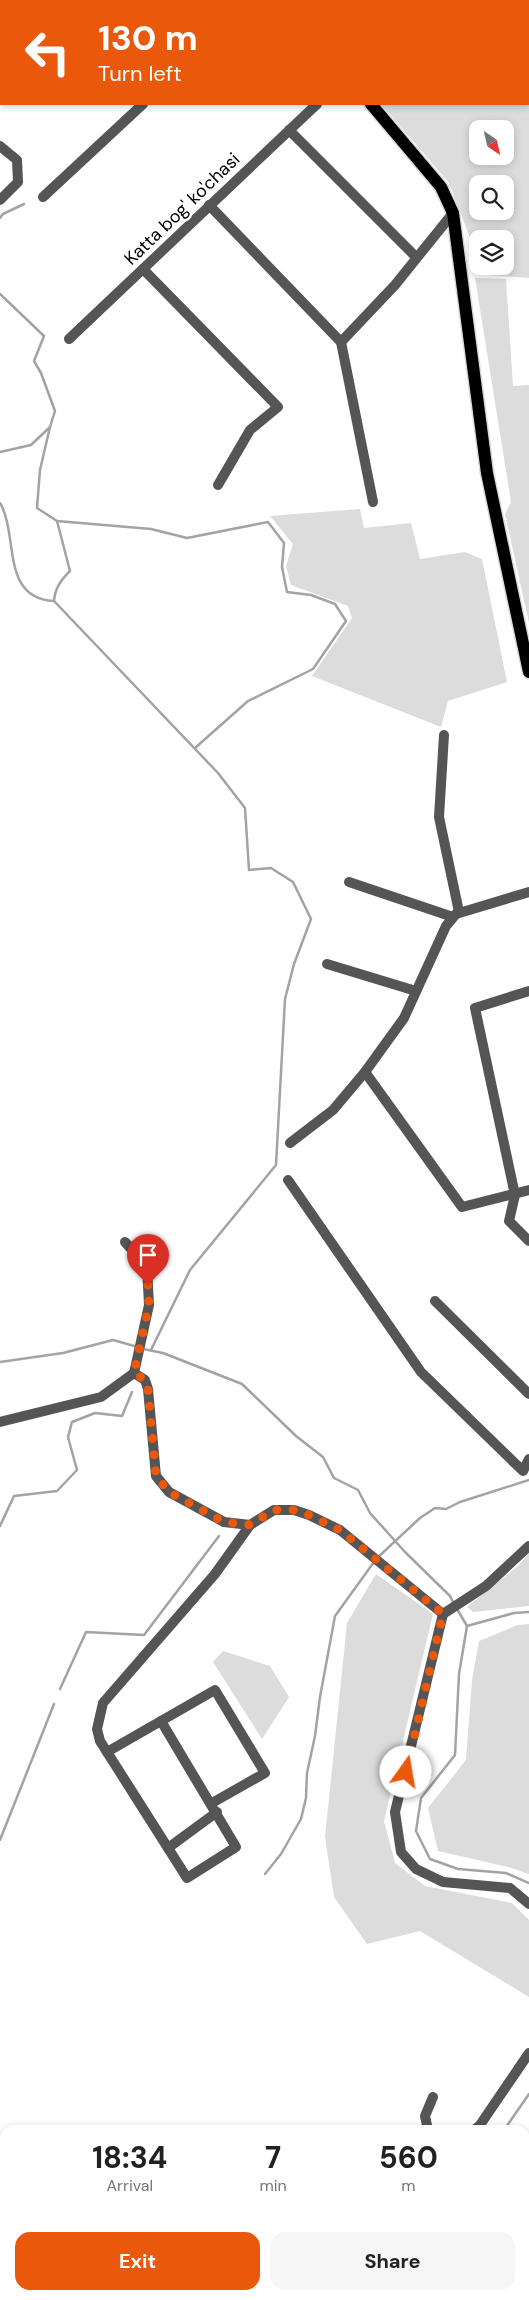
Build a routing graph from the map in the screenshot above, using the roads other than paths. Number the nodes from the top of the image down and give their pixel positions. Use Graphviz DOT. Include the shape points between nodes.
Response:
graph roads {
  1 [pos="142,105"];
  2 [pos="316,105"];
  3 [pos="372,105"];
  4 [pos="288,130"];
  5 [pos="0,146"];
  6 [pos="43,197"];
  7 [pos="0,200"];
  8 [pos="209,206"];
  9 [pos="453,213"];
  10 [pos="416,257"];
  11 [pos="143,269"];
  12 [pos="69,339"];
  13 [pos="341,342"];
  14 [pos="218,485"];
  15 [pos="373,502"];
  16 [pos="524,632"];
  17 [pos="529,672"];
  18 [pos="444,735"];
  19 [pos="349,882"];
  20 [pos="529,892"];
  21 [pos="456,915"];
  22 [pos="327,964"];
  23 [pos="416,991"];
  24 [pos="529,991"];
  25 [pos="365,1072"];
  26 [pos="290,1144"];
  27 [pos="288,1180"];
  28 [pos="529,1190"];
  29 [pos="515,1195"];
  30 [pos="529,1241"];
  31 [pos="126,1242"];
  32 [pos="435,1301"];
  33 [pos="134,1373"];
  34 [pos="529,1394"];
  35 [pos="0,1422"];
  36 [pos="529,1459"];
  37 [pos="250,1525"];
  38 [pos="529,1546"];
  39 [pos="443,1614"];
  40 [pos="161,1721"];
  41 [pos="107,1752"];
  42 [pos="214,1808"];
  43 [pos="168,1848"];
  44 [pos="529,1904"];
  45 [pos="529,2052"];
  46 [pos="433,2097"];
  47 [pos="427,2125"];
  48 [pos="480,2125"];
  1 -- 6 [label="street"];
  2 -- 4 [label="street, Katta bog' ko'chasi"];
  3 -- 9 [label="main road" via="441,187"];
  4 -- 8 [label="street, Katta bog' ko'chasi"];
  4 -- 10 [label="street"];
  5 -- 7 [label="street" via="17,160 18,182"];
  8 -- 11 [label="street, Katta bog' ko'chasi"];
  8 -- 13 [label="street"];
  9 -- 10 [label="street"];
  9 -- 16 [label="main road" via="487,473"];
  10 -- 13 [label="street" via="395,285"];
  11 -- 12 [label="street, Katta bog' ko'chasi"];
  11 -- 14 [label="street" via="278,408 250,430"];
  13 -- 15 [label="street"];
  16 -- 17 [label="main road"];
  18 -- 21 [label="street" via="439,816"];
  19 -- 21 [label="street"];
  20 -- 21 [label="street"];
  21 -- 23 [label="street" via="446,926"];
  22 -- 23 [label="street"];
  23 -- 25 [label="street" via="404,1018"];
  24 -- 29 [label="street" via="475,1008"];
  25 -- 26 [label="street" via="333,1110"];
  25 -- 29 [label="street" via="462,1207"];
  27 -- 36 [label="street" via="422,1372 523,1471"];
  28 -- 29 [label="street"];
  29 -- 30 [label="street" via="509,1221"];
  31 -- 33 [label="street" via="147,1266 149,1305"];
  32 -- 34 [label="street"];
  33 -- 35 [label="street" via="101,1397"];
  33 -- 37 [label="street" via="145,1380 148,1389 156,1476 169,1492 224,1522"];
  37 -- 39 [label="street" via="274,1510 294,1510 309,1515 340,1530"];
  37 -- 41 [label="street" via="215,1574 103,1704 97,1729"];
  38 -- 39 [label="street" via="486,1586"];
  39 -- 44 [label="street" via="395,1812 401,1852 416,1869 443,1882 510,1888"];
  40 -- 41 [label="street"];
  40 -- 42 [label="street"];
  40 -- 42 [label="street" via="215,1690 266,1772"];
  41 -- 43 [label="street"];
  42 -- 43 [label="street"];
  42 -- 43 [label="street" via="236,1847 187,1878"];
  45 -- 48 [label="street"];
  46 -- 47 [label="street" via="425,2116"];
}
